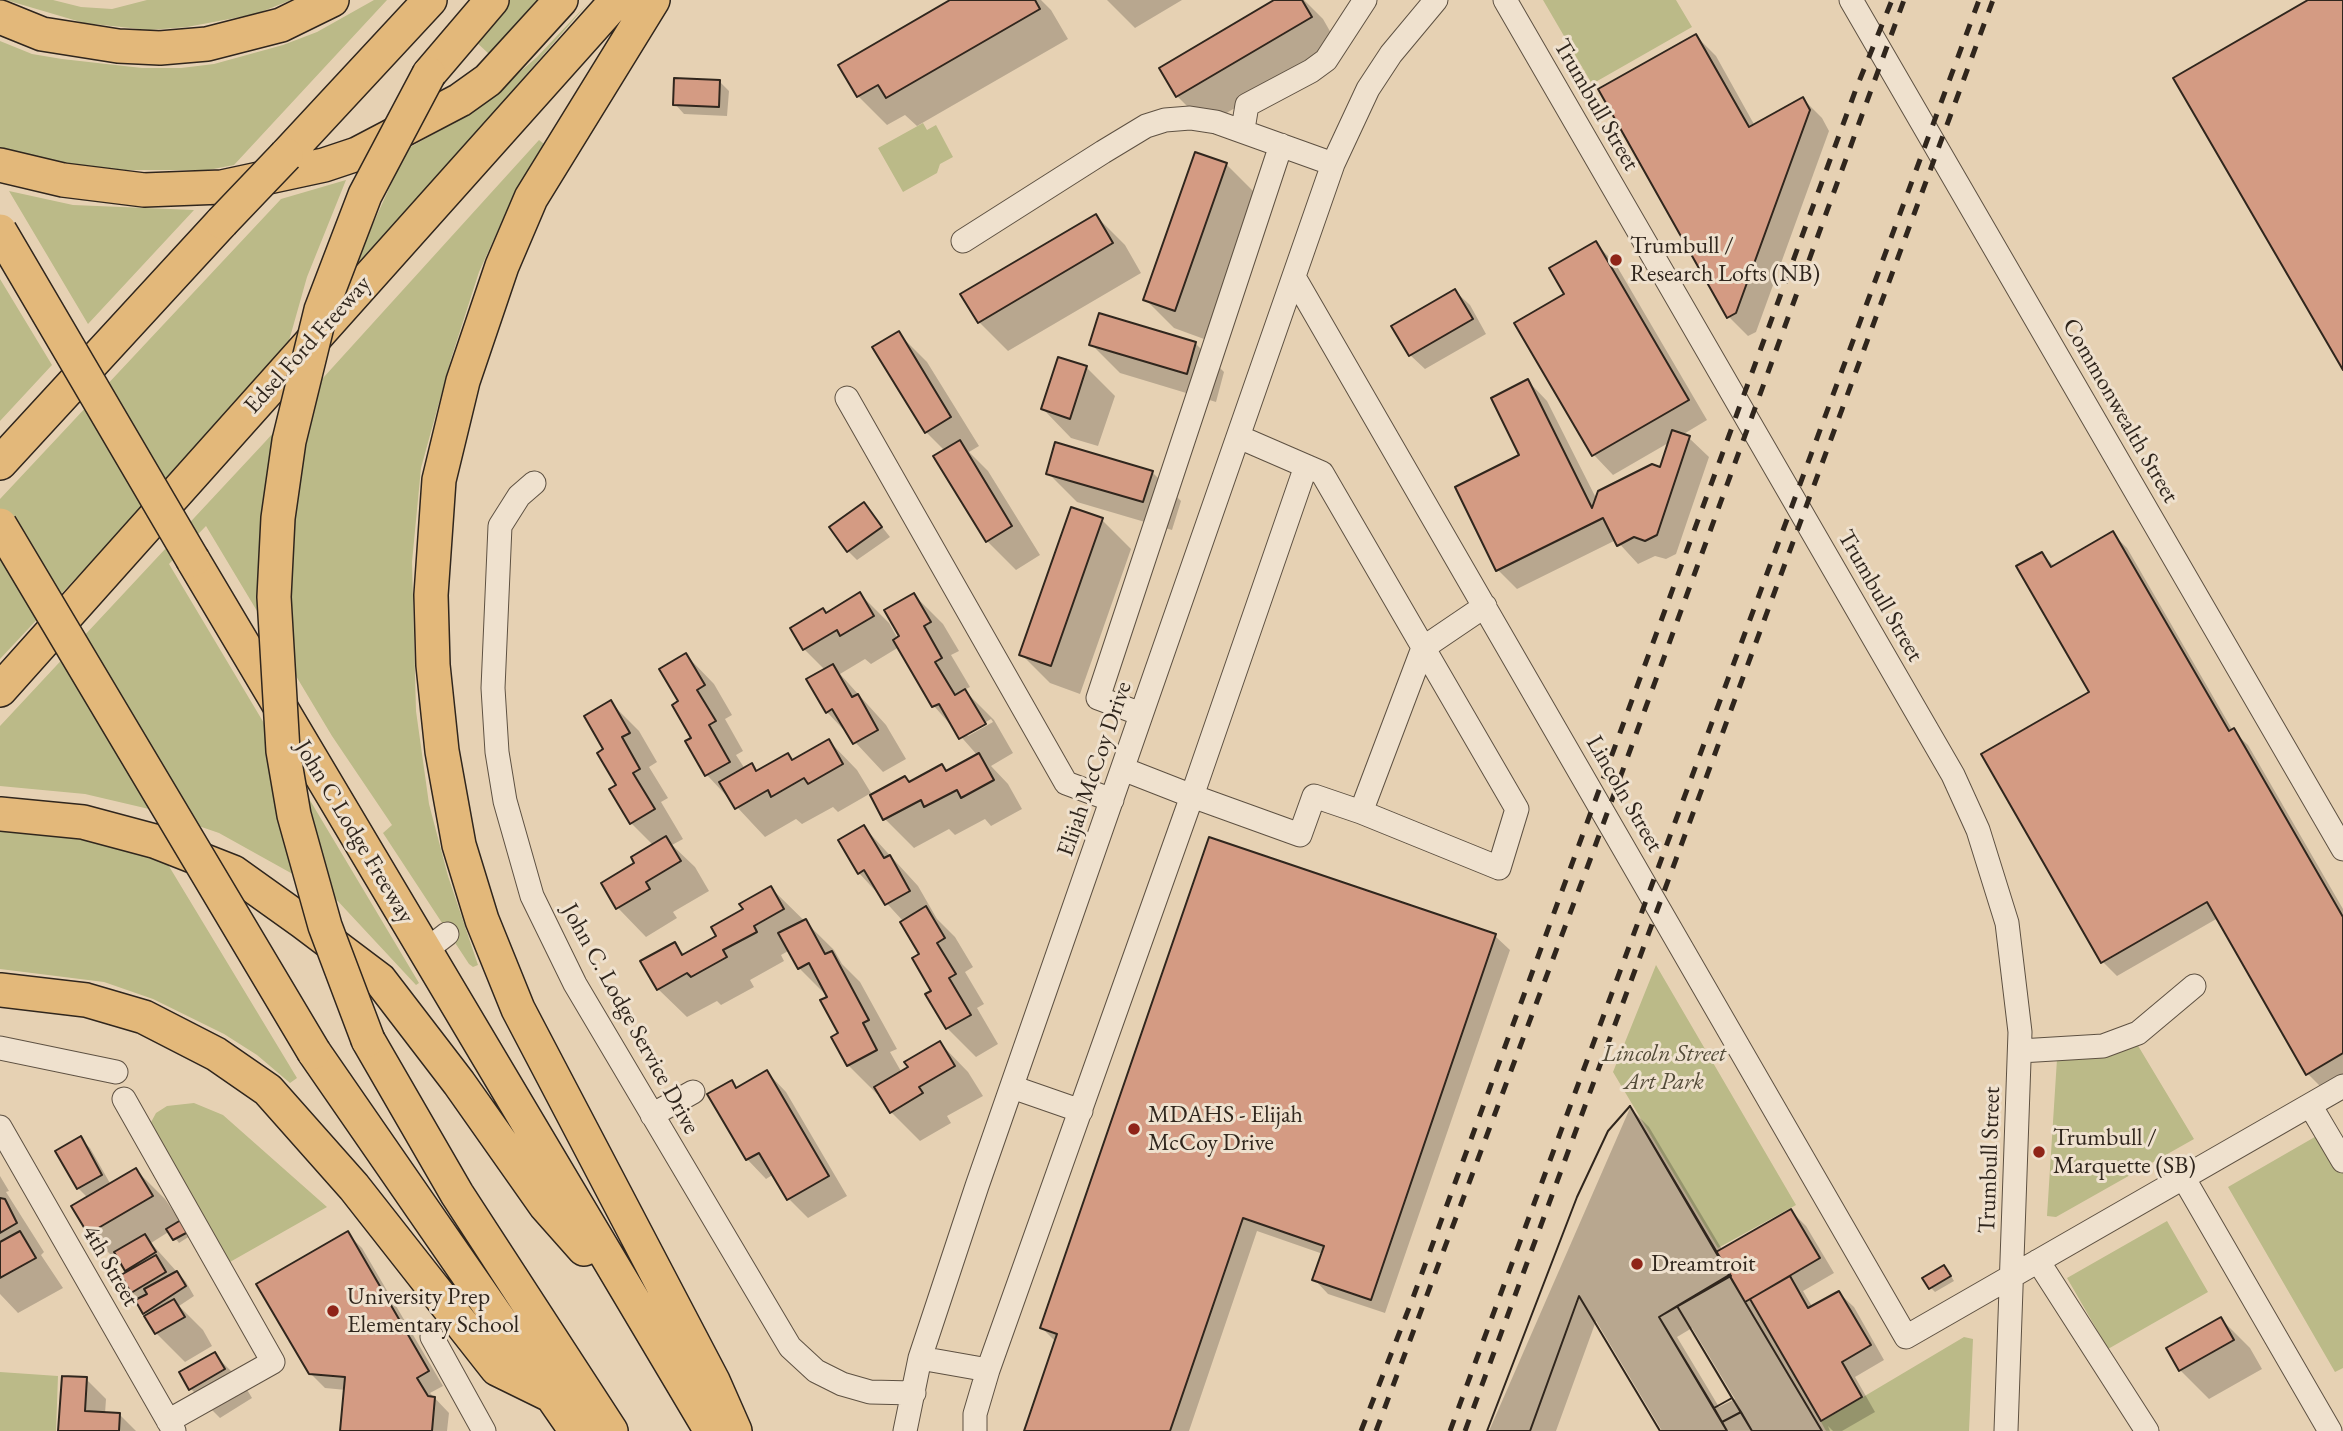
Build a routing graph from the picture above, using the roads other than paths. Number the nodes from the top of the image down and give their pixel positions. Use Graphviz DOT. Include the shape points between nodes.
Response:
graph roads {
  1 [pos="332,0"];
  2 [pos="430,0"];
  3 [pos="492,0"];
  4 [pos="561,0"];
  5 [pos="617,0"];
  6 [pos="653,0"];
  7 [pos="1365,0"];
  8 [pos="1436,0"];
  9 [pos="1505,0"];
  10 [pos="1852,0"];
  11 [pos="0,18"];
  12 [pos="1243,129"];
  13 [pos="1281,145"];
  14 [pos="1333,164"];
  15 [pos="0,165"];
  16 [pos="0,231"];
  17 [pos="963,241"];
  18 [pos="1294,277"];
  19 [pos="846,398"];
  20 [pos="1239,437"];
  21 [pos="0,463"];
  22 [pos="1306,466"];
  23 [pos="534,483"];
  24 [pos="0,526"];
  25 [pos="1485,606"];
  26 [pos="1423,648"];
  27 [pos="0,690"];
  28 [pos="1141,713"];
  29 [pos="1123,769"];
  30 [pos="1192,796"];
  31 [pos="1112,800"];
  32 [pos="1361,812"];
  33 [pos="0,814"];
  34 [pos="2343,849"];
  35 [pos="2194,986"];
  36 [pos="0,990"];
  37 [pos="0,1048"];
  38 [pos="2020,1051"];
  39 [pos="116,1072"];
  40 [pos="2343,1086"];
  41 [pos="1012,1087"];
  42 [pos="693,1093"];
  43 [pos="124,1099"];
  44 [pos="2310,1105"];
  45 [pos="1081,1111"];
  46 [pos="652,1115"];
  47 [pos="0,1127"];
  48 [pos="2343,1161"];
  49 [pos="2183,1177"];
  50 [pos="2038,1261"];
  51 [pos="2012,1276"];
  52 [pos="634,1306"];
  53 [pos="432,1337"];
  54 [pos="920,1358"];
  55 [pos="988,1370"];
  56 [pos="914,1393"];
  57 [pos="548,1394"];
  58 [pos="171,1426"];
  59 [pos="2328,1430"];
  60 [pos="484,1431"];
  61 [pos="576,1431"];
  62 [pos="611,1431"];
  63 [pos="711,1431"];
  64 [pos="735,1431"];
  65 [pos="905,1431"];
  66 [pos="975,1431"];
  67 [pos="2006,1431"];
  68 [pos="2147,1431"];
  1 -- 11 [label="highway" via="281,25 207,44 160,48 42,34"];
  2 -- 21 [label="highway, bridge"];
  3 -- 62 [label="highway, bridge" via="429,74 365,195 321,310 289,441 278,519 274,597 283,751 291,802 325,926 368,1040 457,1194"];
  4 -- 15 [label="highway" via="488,80 460,100 357,154 324,165 222,187 145,190 62,180"];
  5 -- 27 [label="highway, Edsel Ford Freeway"];
  6 -- 64 [label="highway" via="531,198 463,381 439,480 431,594 433,665 459,845 481,938"];
  7 -- 12 [label="street" via="1326,60 1247,105"];
  8 -- 14 [label="street, Elijah McCoy Drive" via="1376,77"];
  9 -- 38 [label="street, Trumbull Street" via="1953,775 1978,830 2007,923 2018,996"];
  10 -- 34 [label="street, Commonwealth Street"];
  12 -- 13 [label="street"];
  12 -- 17 [label="street" via="1190,118 1146,126"];
  13 -- 14 [label="street"];
  13 -- 28 [label="street" via="1098,698"];
  14 -- 18 [label="street, Elijah McCoy Drive"];
  16 -- 52 [label="highway, John C Lodge Freeway, bridge" via="194,559 436,943"];
  18 -- 20 [label="street, Elijah McCoy Drive"];
  18 -- 25 [label="street, Lincoln Street"];
  19 -- 31 [label="street" via="1066,783"];
  20 -- 22 [label="street"];
  20 -- 28 [label="street, Elijah McCoy Drive"];
  22 -- 26 [label="street" via="1322,473"];
  22 -- 30 [label="street"];
  23 -- 46 [label="street, John C. Lodge Service Drive" via="519,496 500,526 497,542 493,688 505,801 529,886 552,941"];
  24 -- 57 [label="highway, bridge" via="314,1052"];
  25 -- 26 [label="street"];
  25 -- 51 [label="street, Lincoln Street" via="1906,1337"];
  26 -- 32 [label="street"];
  26 -- 32 [label="street" via="1517,809 1499,867"];
  28 -- 29 [label="street, Elijah McCoy Drive"];
  29 -- 30 [label="street"];
  29 -- 31 [label="street, Elijah McCoy Drive"];
  30 -- 32 [label="street" via="1300,835 1314,796"];
  30 -- 45 [label="street"];
  31 -- 41 [label="street, Elijah McCoy Drive"];
  33 -- 52 [label="highway" via="112,828 233,872 380,981 545,1205"];
  35 -- 38 [label="street" via="2138,1033 2103,1046"];
  36 -- 57 [label="highway" via="86,1000 144,1017 216,1054 268,1090 354,1187 497,1369"];
  37 -- 39 [label="street"];
  38 -- 51 [label="street, Trumbull Street"];
  40 -- 44 [label="street"];
  41 -- 45 [label="street"];
  41 -- 54 [label="street, Elijah McCoy Drive"];
  42 -- 46 [label="street"];
  43 -- 58 [label="street" via="273,1362"];
  44 -- 48 [label="street"];
  44 -- 49 [label="street"];
  45 -- 55 [label="street"];
  46 -- 56 [label="street, John C. Lodge Service Drive" via="790,1347 816,1371 842,1384 870,1392"];
  47 -- 58 [label="street, 4th Street"];
  49 -- 50 [label="street"];
  49 -- 59 [label="street"];
  50 -- 51 [label="street"];
  50 -- 68 [label="street"];
  51 -- 67 [label="street"];
  52 -- 63 [label="highway, John C Lodge Freeway"];
  53 -- 60 [label="street"];
  54 -- 55 [label="street"];
  54 -- 56 [label="street, Elijah McCoy Drive"];
  55 -- 66 [label="street" via="975,1414"];
  56 -- 65 [label="street"];
  57 -- 61 [label="highway"];
}
